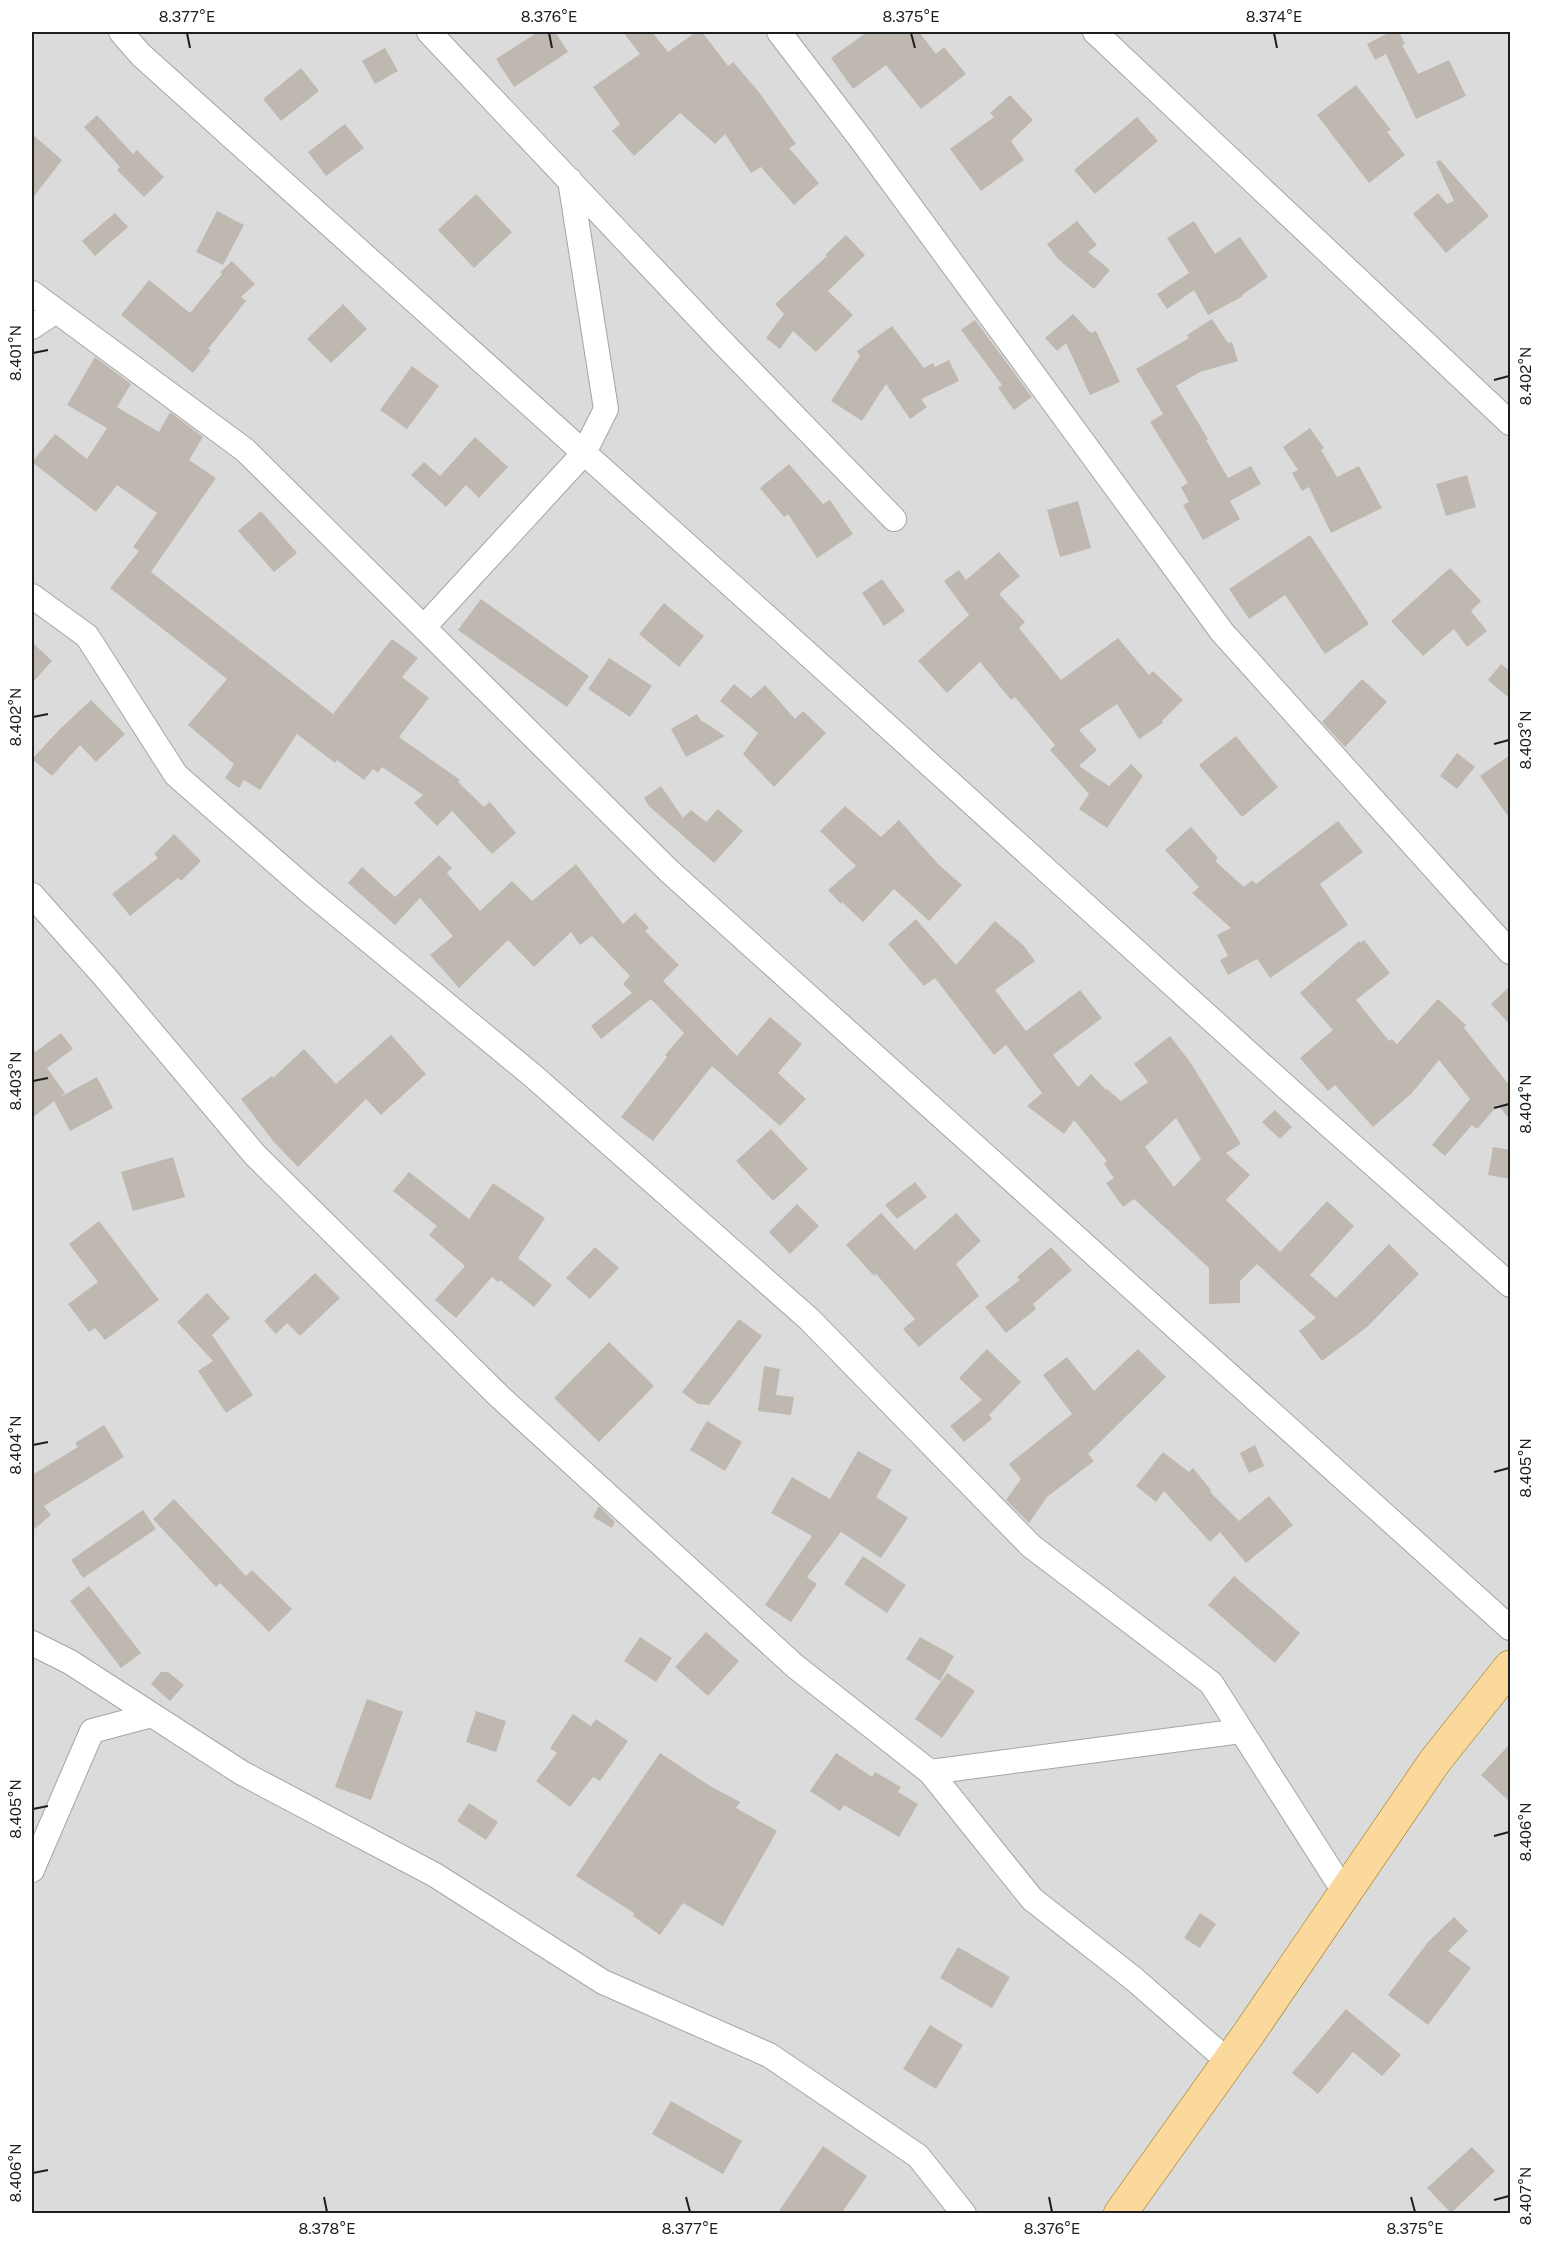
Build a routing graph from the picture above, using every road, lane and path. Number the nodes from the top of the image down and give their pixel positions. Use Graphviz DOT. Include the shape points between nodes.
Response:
graph roads {
  1 [pos="121,32"];
  2 [pos="429,32"];
  3 [pos="779,32"];
  4 [pos="1095,32"];
  5 [pos="570,180"];
  6 [pos="32,293"];
  7 [pos="56,311"];
  8 [pos="32,327"];
  9 [pos="1510,423"];
  10 [pos="584,453"];
  11 [pos="894,519"];
  12 [pos="32,596"];
  13 [pos="424,627"];
  14 [pos="32,895"];
  15 [pos="1510,952"];
  16 [pos="1510,1285"];
  17 [pos="1510,1628"];
  18 [pos="32,1643"];
  19 [pos="1510,1667"];
  20 [pos="152,1714"];
  21 [pos="1241,1731"];
  22 [pos="930,1772"];
  23 [pos="32,1870"];
  24 [pos="1345,1893"];
  25 [pos="1229,2062"];
  26 [pos="964,2214"];
  27 [pos="1120,2214"];
  1 -- 10 [label="street" via="141,55"];
  2 -- 5 [label="street"];
  3 -- 15 [label="street" via="1222,632"];
  4 -- 9 [label="street"];
  5 -- 10 [label="street" via="606,409"];
  5 -- 11 [label="street"];
  6 -- 7 [label="street"];
  7 -- 8 [label="street"];
  7 -- 13 [label="street" via="245,450"];
  10 -- 13 [label="street"];
  10 -- 16 [label="street"];
  12 -- 21 [label="street" via="87,636 176,775 310,892 532,1075 809,1319 1030,1546 1211,1683"];
  13 -- 17 [label="street" via="669,871"];
  14 -- 22 [label="street" via="255,1155 500,1397 796,1667"];
  18 -- 20 [label="street"];
  19 -- 24 [label="main road" via="1435,1761"];
  20 -- 23 [label="street" via="92,1731"];
  20 -- 26 [label="street" via="242,1773 435,1875 603,1982 769,2055 918,2156"];
  21 -- 22 [label="street"];
  21 -- 24 [label="street"];
  22 -- 25 [label="street" via="1032,1899 1134,1979"];
  24 -- 25 [label="main road"];
  25 -- 27 [label="main road"];
}
